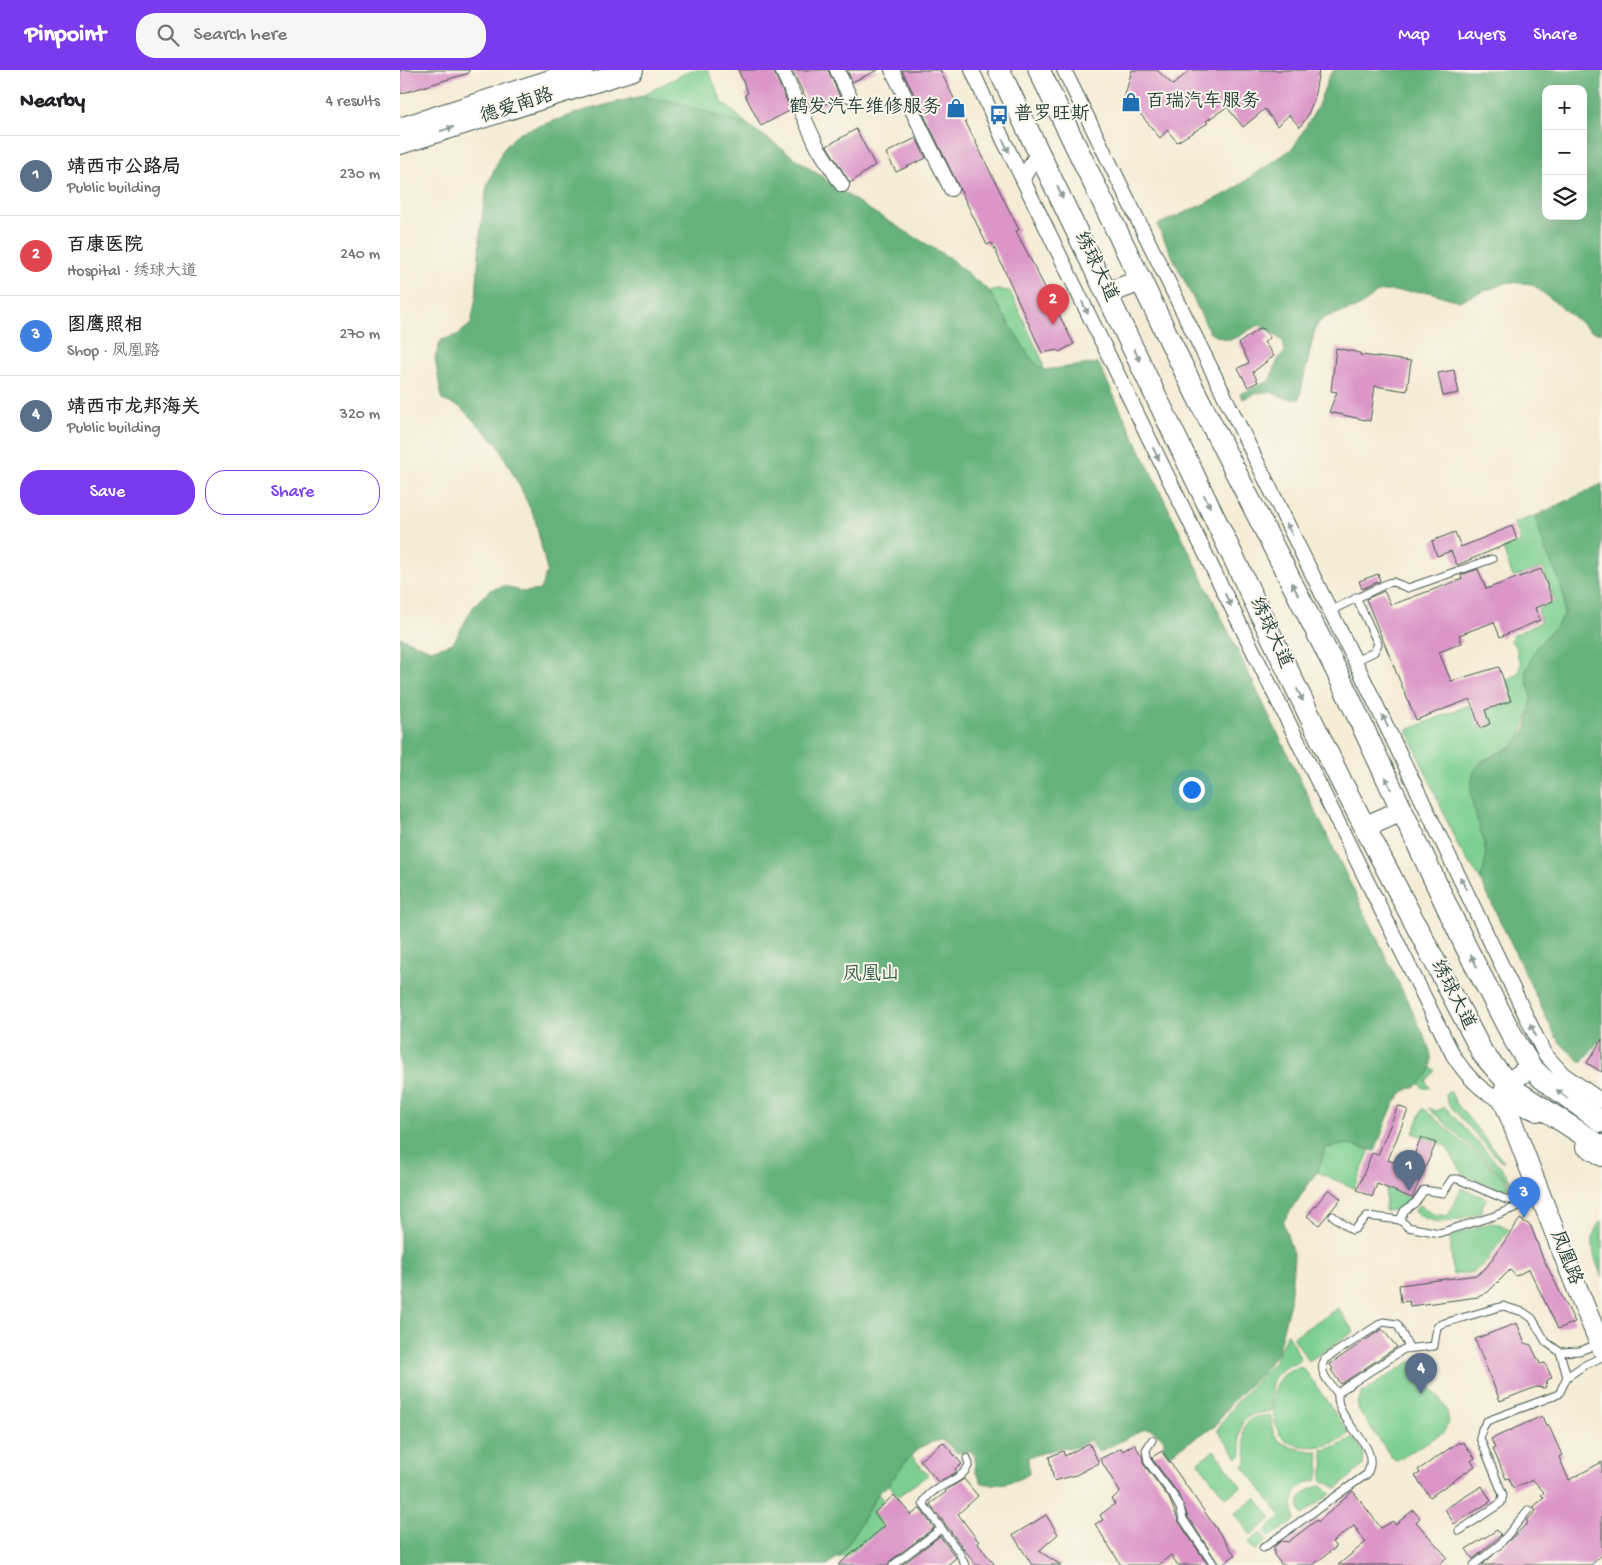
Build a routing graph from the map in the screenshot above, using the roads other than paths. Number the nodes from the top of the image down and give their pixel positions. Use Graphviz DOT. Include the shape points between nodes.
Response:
graph roads {
  1 [pos="582,70"];
  2 [pos="633,70"];
  3 [pos="782,70"];
  4 [pos="837,70"];
  5 [pos="892,70"];
  6 [pos="972,70"];
  7 [pos="999,70"];
  8 [pos="1039,70"];
  9 [pos="1064,70"];
  10 [pos="849,95"];
  11 [pos="1092,127"];
  12 [pos="400,128"];
  13 [pos="1076,143"];
  14 [pos="400,144"];
  15 [pos="1039,149"];
  16 [pos="1022,179"];
  17 [pos="842,185"];
  18 [pos="951,189"];
  19 [pos="1142,280"];
  20 [pos="1108,293"];
  21 [pos="1280,511"];
  22 [pos="1263,525"];
  23 [pos="1492,559"];
  24 [pos="1323,596"];
  25 [pos="1356,597"];
  26 [pos="1330,611"];
  27 [pos="1310,617"];
  28 [pos="1354,658"];
  29 [pos="1337,672"];
  30 [pos="1376,703"];
  31 [pos="1359,719"];
  32 [pos="1341,781"];
  33 [pos="1401,811"];
  34 [pos="1341,828"];
  35 [pos="1365,828"];
  36 [pos="1537,1073"];
  37 [pos="1512,1096"];
  38 [pos="1602,1100"];
  39 [pos="1602,1122"];
  40 [pos="1602,1147"];
  41 [pos="1602,1159"];
  42 [pos="1540,1193"];
  43 [pos="1334,1216"];
  44 [pos="1400,1220"];
  45 [pos="1602,1319"];
  46 [pos="1409,1347"];
  47 [pos="1601,1349"];
  48 [pos="1560,1352"];
  49 [pos="1567,1378"];
  50 [pos="1338,1394"];
  51 [pos="1152,1440"];
  52 [pos="968,1458"];
  53 [pos="1528,1510"];
  54 [pos="942,1529"];
  55 [pos="1459,1531"];
  56 [pos="1263,1548"];
  57 [pos="964,1563"];
  58 [pos="893,1565"];
  59 [pos="955,1565"];
  60 [pos="1214,1565"];
  61 [pos="1474,1565"];
  1 -- 12 [label="main road, 德爱南路"];
  14 -- 2 [label="main road, 德爱南路, one-way"];
  3 -- 17 [label="street" via="817,146"];
  4 -- 10 [label="street"];
  5 -- 18 [label="street"];
  6 -- 16 [label="street, one-way"];
  7 -- 15 [label="main road, 绣球大道"];
  8 -- 13 [label="main road, 绣球大道"];
  9 -- 11 [label="street"];
  11 -- 13 [label="street"];
  11 -- 21 [label="street"];
  13 -- 19 [label="main road, 绣球大道"];
  15 -- 16 [label="street"];
  15 -- 20 [label="main road, 绣球大道, one-way"];
  16 -- 34 [label="street, one-way"];
  19 -- 20 [label="main road"];
  19 -- 22 [label="main road, 绣球大道"];
  20 -- 32 [label="main road, 绣球大道, one-way"];
  21 -- 22 [label="street"];
  24 -- 21 [label="street, one-way"];
  27 -- 22 [label="main road, 绣球大道, one-way"];
  23 -- 25 [label="lane" via="1408,588 1393,582"];
  24 -- 26 [label="street"];
  24 -- 27 [label="street"];
  25 -- 26 [label="lane"];
  25 -- 28 [label="lane" via="1378,644 1374,652"];
  26 -- 28 [label="street"];
  27 -- 29 [label="main road, 绣球大道"];
  28 -- 29 [label="street"];
  28 -- 30 [label="street"];
  29 -- 31 [label="main road, 绣球大道"];
  30 -- 31 [label="street"];
  38 -- 30 [label="street, one-way" via="1568,1078 1550,1063 1544,1053"];
  33 -- 31 [label="main road, 绣球大道, one-way"];
  32 -- 34 [label="street"];
  32 -- 35 [label="main road, 绣球大道"];
  33 -- 35 [label="main road"];
  36 -- 33 [label="main road, 绣球大道, one-way" via="1466,947"];
  34 -- 37 [label="street" via="1453,1054 1474,1082 1494,1097"];
  35 -- 37 [label="main road, 绣球大道" via="1483,1054"];
  36 -- 37 [label="main road"];
  39 -- 36 [label="main road, 绣球大道, one-way"];
  37 -- 40 [label="main road, 绣球大道"];
  37 -- 41 [label="street"];
  37 -- 42 [label="main road, 凤凰路"];
  37 -- 45 [label="main road, 凤凰路" via="1571,1249"];
  42 -- 44 [label="lane" via="1494,1216 1439,1233 1408,1227"];
  42 -- 44 [label="lane" via="1507,1200 1452,1179 1443,1193 1424,1190"];
  42 -- 47 [label="main road, 凤凰路"];
  43 -- 44 [label="lane" via="1352,1230 1367,1216"];
  46 -- 48 [label="lane" via="1434,1346 1437,1327 1441,1324 1503,1306 1532,1318 1546,1342"];
  46 -- 50 [label="lane"];
  46 -- 50 [label="lane" via="1397,1324 1383,1322 1325,1359 1322,1372"];
  47 -- 48 [label="lane"];
  47 -- 49 [label="lane"];
  48 -- 49 [label="lane"];
  49 -- 55 [label="lane" via="1559,1394 1487,1421 1482,1428 1480,1438 1503,1496 1501,1503"];
  50 -- 56 [label="lane" via="1340,1410 1370,1453 1370,1468 1367,1474"];
  51 -- 60 [label="lane" via="1146,1450 1148,1462 1173,1496 1182,1519"];
  52 -- 54 [label="lane" via="969,1464 963,1473 928,1495 923,1504"];
  53 -- 61 [label="lane" via="1500,1544"];
  54 -- 57 [label="lane"];
  54 -- 58 [label="lane"];
  57 -- 59 [label="lane"];
}
